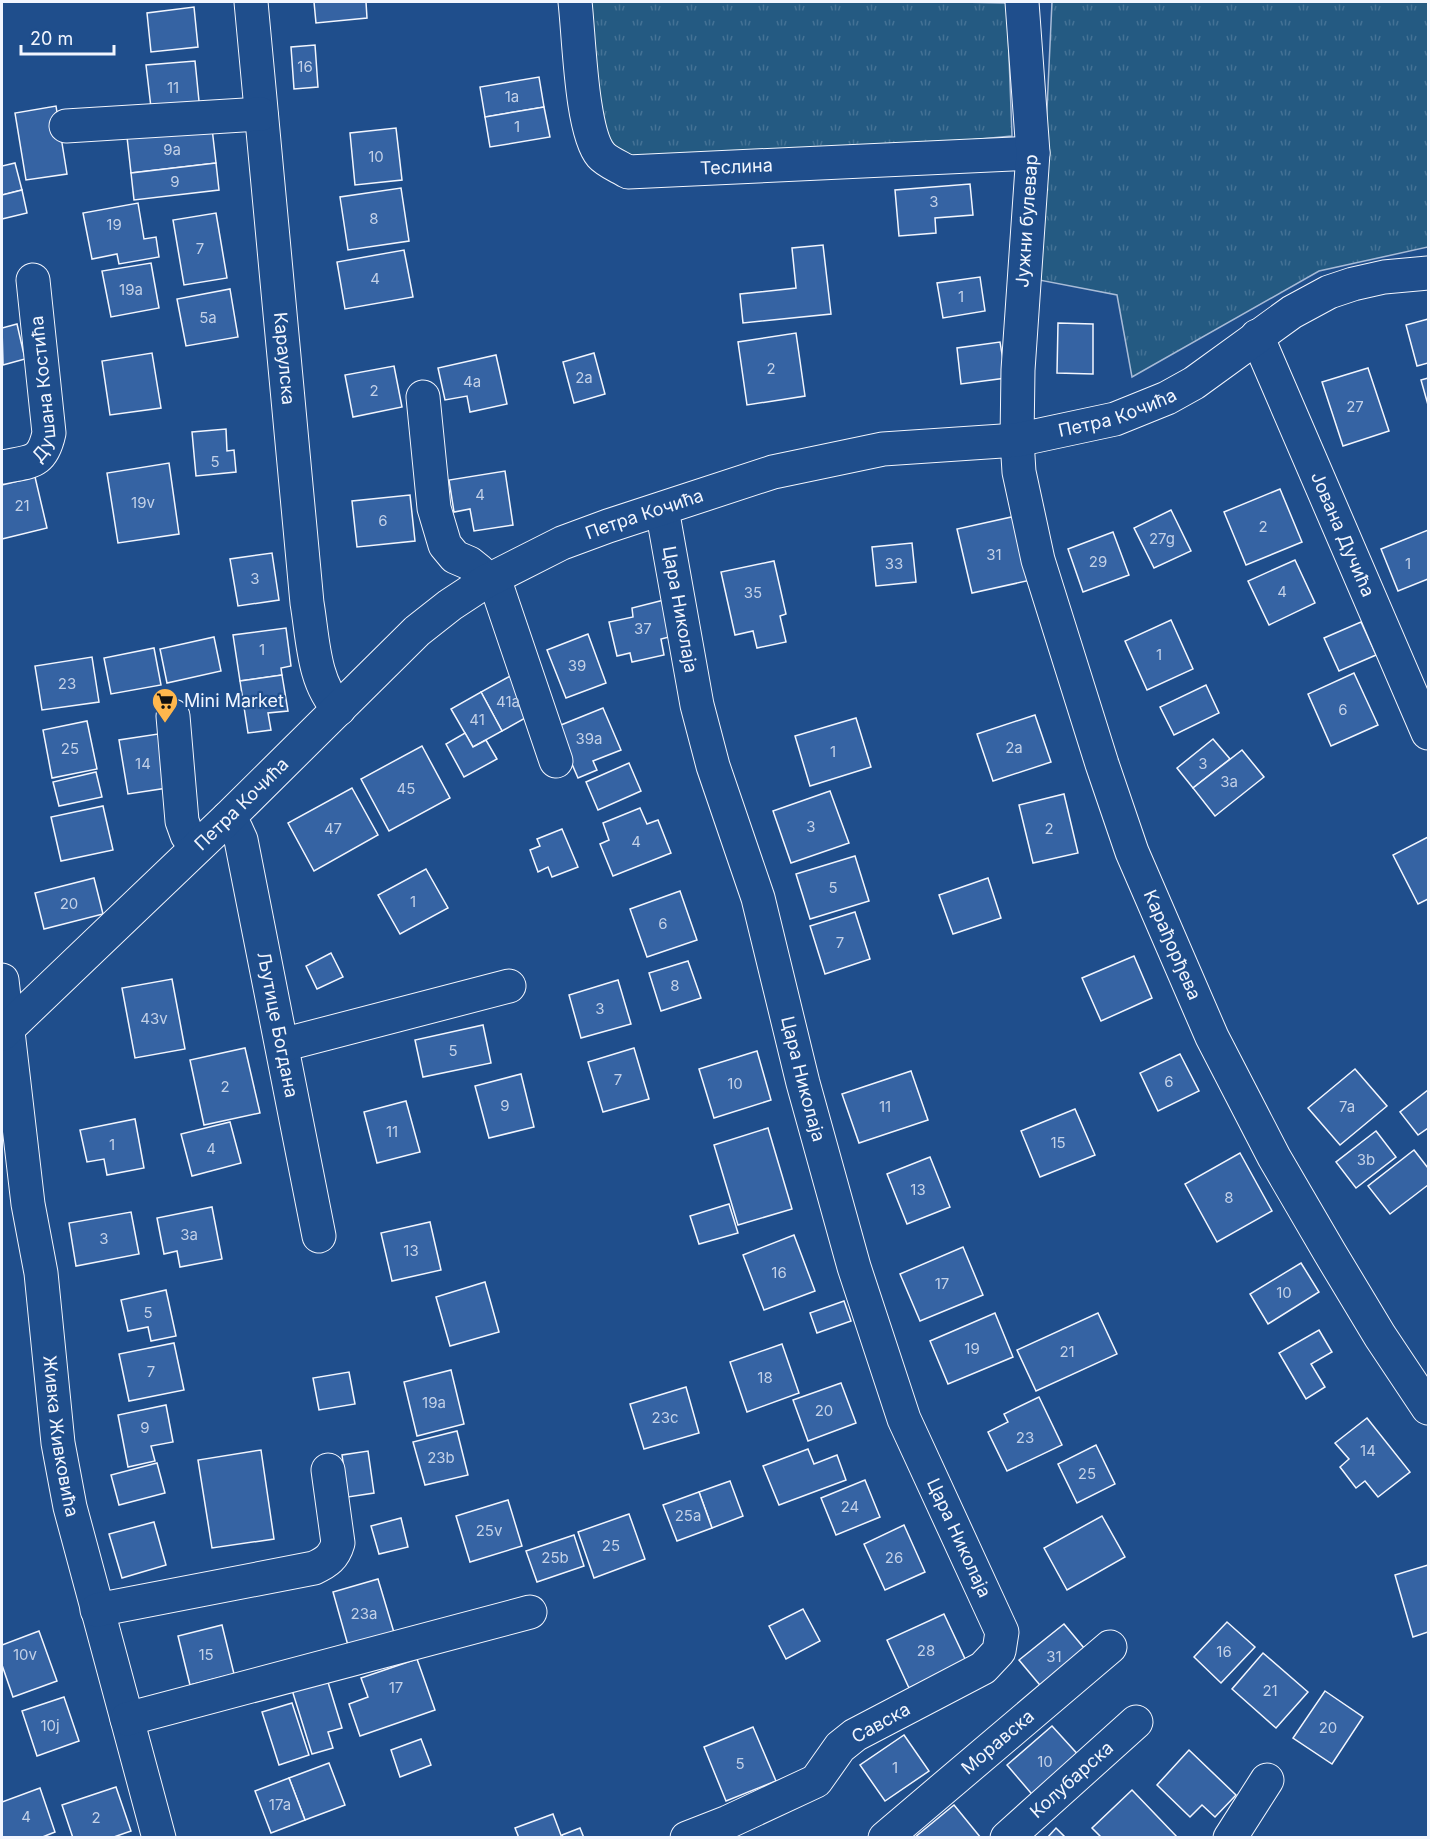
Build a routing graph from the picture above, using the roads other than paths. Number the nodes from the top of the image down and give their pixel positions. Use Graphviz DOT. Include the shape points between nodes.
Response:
graph roads {
  1 [pos="251,2"];
  2 [pos="575,2"];
  3 [pos="1022,2"];
  4 [pos="261,114"];
  5 [pos="66,126"];
  6 [pos="1033,153"];
  7 [pos="1428,273"];
  8 [pos="33,280"];
  9 [pos="1257,336"];
  10 [pos="423,398"];
  11 [pos="1017,440"];
  12 [pos="2,467"];
  13 [pos="662,509"];
  14 [pos="490,580"];
  15 [pos="339,709"];
  16 [pos="173,716"];
  17 [pos="1428,733"];
  18 [pos="556,761"];
  19 [pos="228,818"];
  20 [pos="197,847"];
  21 [pos="2,980"];
  22 [pos="509,986"];
  23 [pos="4,1031"];
  24 [pos="282,1046"];
  25 [pos="319,1236"];
  26 [pos="1428,1408"];
  27 [pos="328,1470"];
  28 [pos="97,1610"];
  29 [pos="530,1612"];
  30 [pos="1002,1632"];
  31 [pos="1110,1647"];
  32 [pos="127,1719"];
  33 [pos="1136,1722"];
  34 [pos="1267,1780"];
  35 [pos="159,1838"];
  36 [pos="687,1838"];
  37 [pos="885,1838"];
  38 [pos="1007,1838"];
  39 [pos="1230,1838"];
  1 -- 4 [label="street, Караулска"];
  2 -- 6 [label="street, Теслина" via="591,138 602,157 628,172"];
  3 -- 6 [label="street, Јужни булевар"];
  4 -- 5 [label="street"];
  4 -- 15 [label="street, Караулска" via="307,603 322,685"];
  6 -- 11 [label="street, Јужни булевар"];
  7 -- 9 [label="street, Петра Кочића" via="1384,278 1329,292"];
  8 -- 12 [label="street, Душана Костића" via="49,433 45,451 34,460"];
  9 -- 11 [label="street, Петра Кочића" via="1194,383 1146,407 1086,427"];
  9 -- 17 [label="street, Јована Дучића"];
  10 -- 14 [label="street" via="434,508 445,545 455,557"];
  11 -- 13 [label="street, Петра Кочића" via="883,449 773,472"];
  11 -- 26 [label="street, Карађорђева" via="1019,472 1042,571 1128,841 1174,952 1212,1037 1274,1157 1380,1336"];
  13 -- 14 [label="street, Петра Кочића" via="562,543"];
  13 -- 30 [label="street, Цара Николаја" via="697,705 713,766 758,898 802,1083 854,1267 904,1419"];
  14 -- 15 [label="street, Петра Кочића" via="417,631"];
  14 -- 18 [label="street"];
  15 -- 19 [label="street, Петра Кочића"];
  16 -- 20 [label="street" via="182,821"];
  19 -- 20 [label="street, Петра Кочића"];
  19 -- 24 [label="street, Љутице Богдана" via="241,840"];
  20 -- 23 [label="street, Петра Кочића"];
  21 -- 23 [label="street"];
  22 -- 24 [label="street"];
  23 -- 28 [label="street, Живка Живковића" via="41,1273 58,1443"];
  24 -- 25 [label="street, Љутице Богдана"];
  27 -- 28 [label="street" via="338,1543 335,1554 325,1563"];
  28 -- 32 [label="street, Живка Живковића"];
  29 -- 32 [label="street"];
  30 -- 36 [label="street, Савска" via="999,1651 982,1668 855,1735 840,1747 816,1781"];
  31 -- 37 [label="street, Моравска"];
  32 -- 35 [label="street, Живка Живковића"];
  33 -- 38 [label="street, Колубарска"];
  34 -- 39 [label="street"];
}
